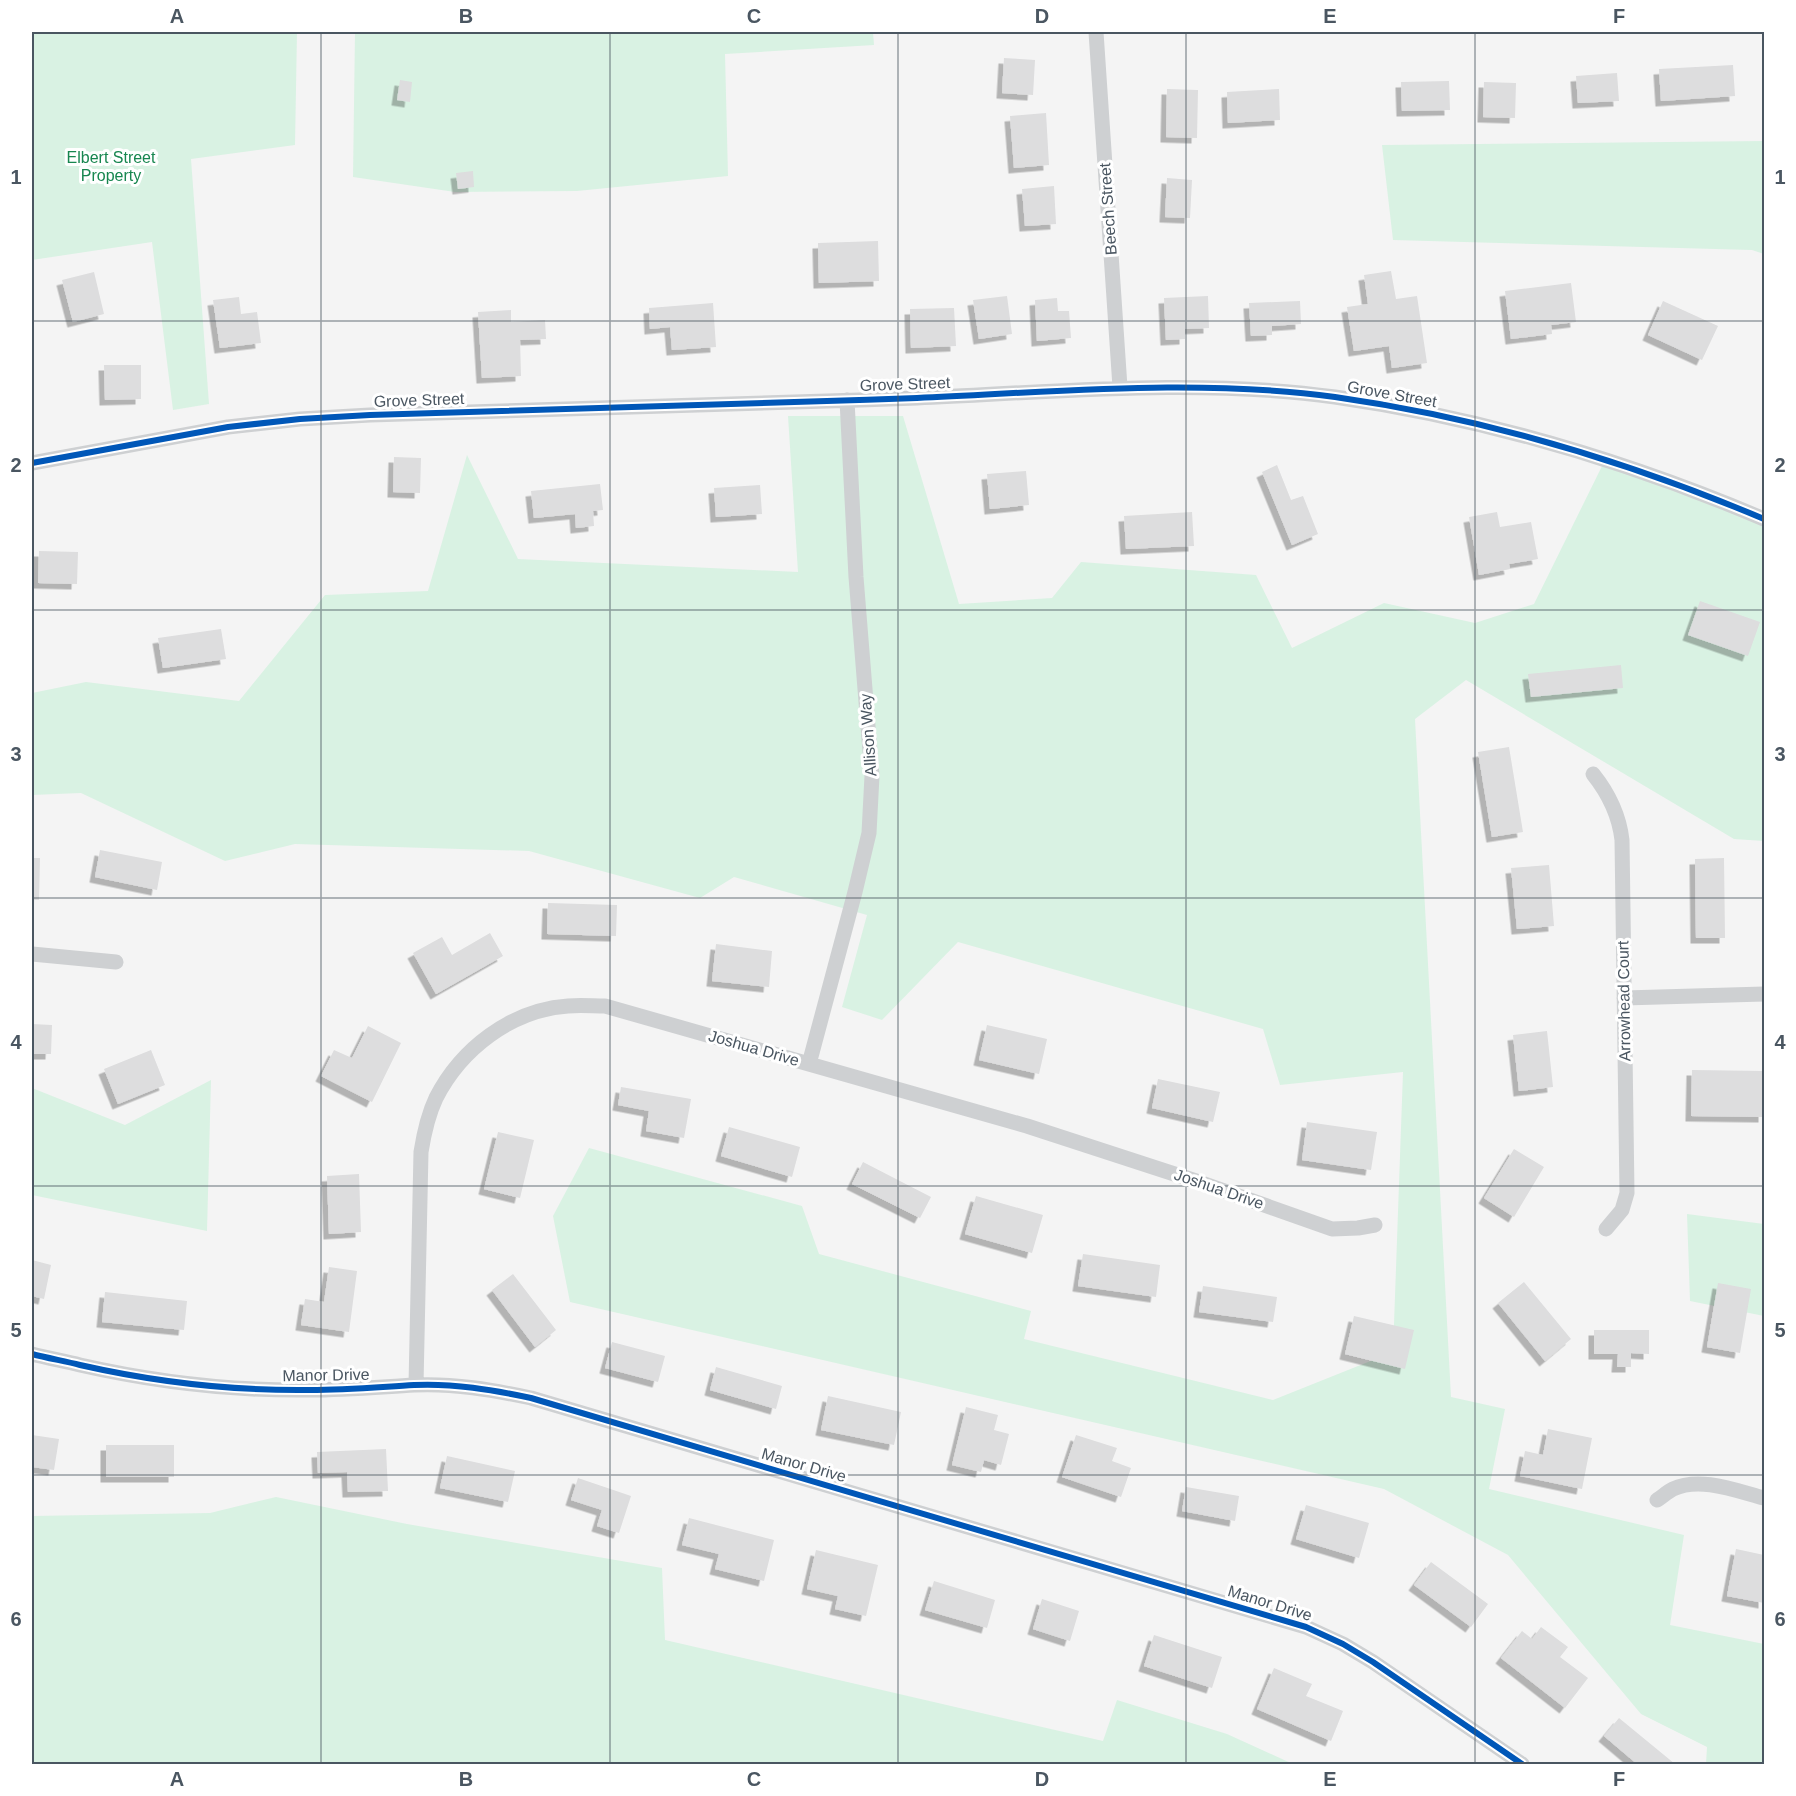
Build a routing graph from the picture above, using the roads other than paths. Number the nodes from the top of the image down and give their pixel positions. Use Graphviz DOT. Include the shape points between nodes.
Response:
graph roads {
  1 [pos="1096,32"];
  2 [pos="1120,387"];
  3 [pos="848,400"];
  4 [pos="32,464"];
  5 [pos="1764,519"];
  6 [pos="1593,774"];
  7 [pos="32,954"];
  8 [pos="116,962"];
  9 [pos="1764,994"];
  10 [pos="1624,998"];
  11 [pos="809,1064"];
  12 [pos="1374,1225"];
  13 [pos="1606,1229"];
  14 [pos="32,1354"];
  15 [pos="416,1385"];
  16 [pos="1764,1498"];
  17 [pos="1657,1500"];
  18 [pos="1522,1764"];
  1 -- 2 [label="street, Beech Street"];
  2 -- 3 [label="street, Grove Street"];
  2 -- 5 [label="street, Grove Street" via="1262,390 1413,410 1605,460"];
  3 -- 4 [label="street, Grove Street" via="300,419 228,428"];
  3 -- 11 [label="street, Allison Way" via="856,577 872,776 869,833"];
  6 -- 10 [label="street, Arrowhead Court" via="1616,810 1621,831"];
  7 -- 8 [label="street"];
  9 -- 10 [label="street"];
  10 -- 13 [label="street, Arrowhead Court" via="1627,1193 1622,1210"];
  11 -- 12 [label="street, Joshua Drive" via="1027,1126 1332,1229"];
  11 -- 15 [label="street, Joshua Drive" via="605,1006 539,1011 488,1036 450,1075 426,1126 421,1152"];
  14 -- 15 [label="street, Manor Drive" via="108,1371 236,1388 309,1390"];
  15 -- 18 [label="street, Manor Drive" via="461,1386 531,1398 1306,1627 1373,1662"];
  16 -- 17 [label="street" via="1691,1484 1673,1489"];
}
